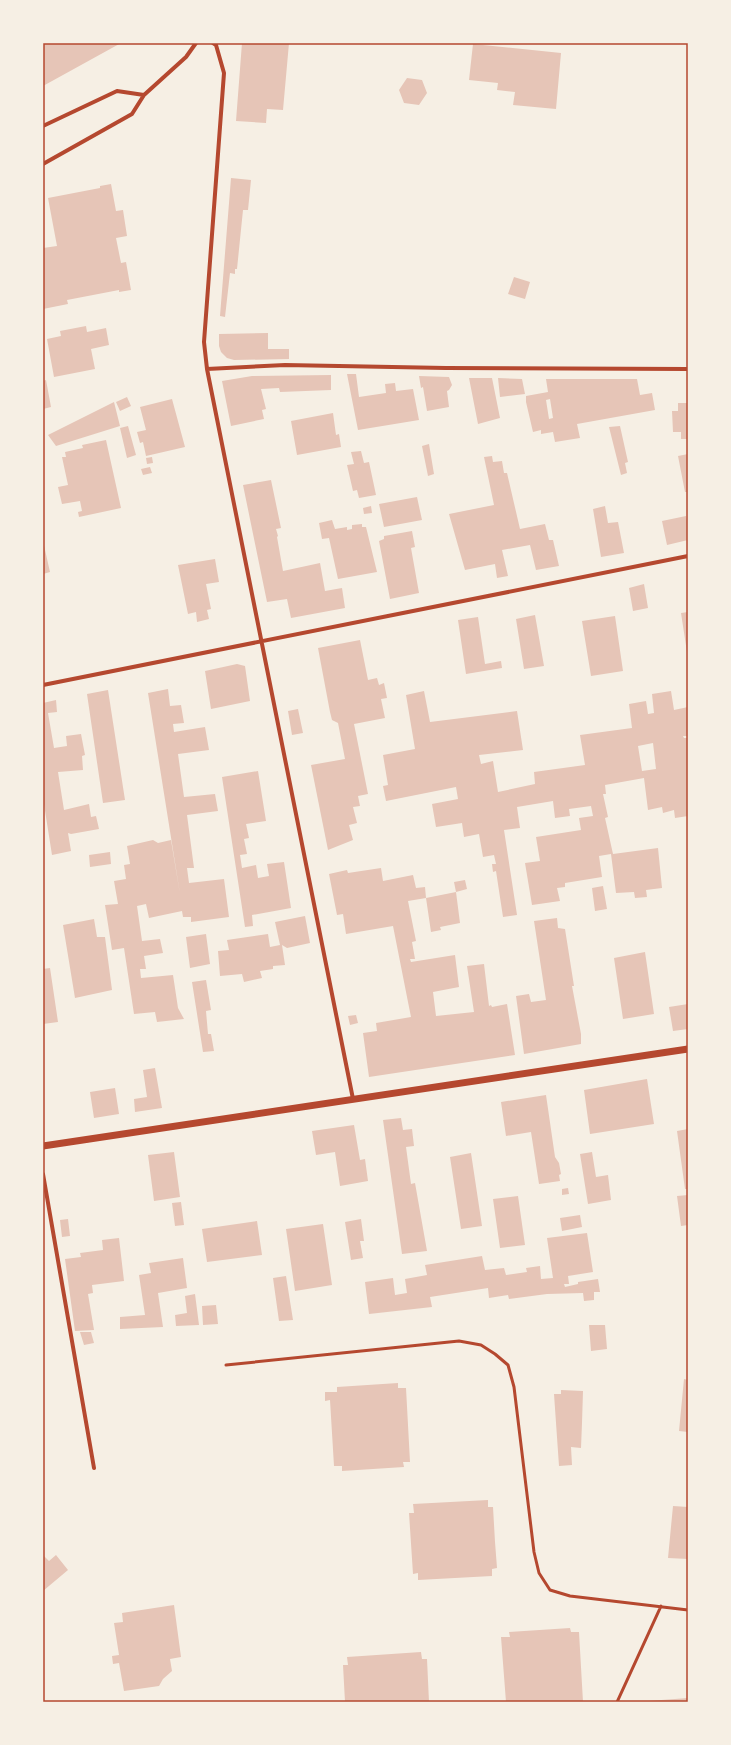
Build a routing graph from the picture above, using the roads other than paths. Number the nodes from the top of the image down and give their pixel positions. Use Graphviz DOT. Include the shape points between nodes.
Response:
graph roads {
  1 [pos="196,43"];
  2 [pos="213,43"];
  3 [pos="144,95"];
  4 [pos="43,126"];
  5 [pos="43,164"];
  6 [pos="207,369"];
  7 [pos="688,369"];
  8 [pos="688,556"];
  9 [pos="262,641"];
  10 [pos="43,685"];
  11 [pos="688,1049"];
  12 [pos="353,1099"];
  13 [pos="43,1146"];
  14 [pos="43,1174"];
  15 [pos="226,1365"];
  16 [pos="94,1468"];
  17 [pos="661,1606"];
  18 [pos="688,1610"];
  19 [pos="618,1702"];
  1 -- 3 [label="street" via="186,57"];
  2 -- 6 [label="street" via="216,45 224,72 204,342"];
  3 -- 4 [label="street" via="117,91"];
  3 -- 5 [label="street" via="132,114"];
  6 -- 7 [label="street" via="285,365"];
  6 -- 9 [label="street"];
  8 -- 9 [label="street"];
  9 -- 10 [label="street"];
  9 -- 12 [label="street"];
  11 -- 12 [label="street"];
  12 -- 13 [label="street"];
  14 -- 16 [label="street"];
  15 -- 17 [label="lane" via="459,1341 481,1345 508,1365 514,1386 534,1552 539,1573 550,1590 570,1596"];
  17 -- 18 [label="lane"];
  17 -- 19 [label="lane"];
}
